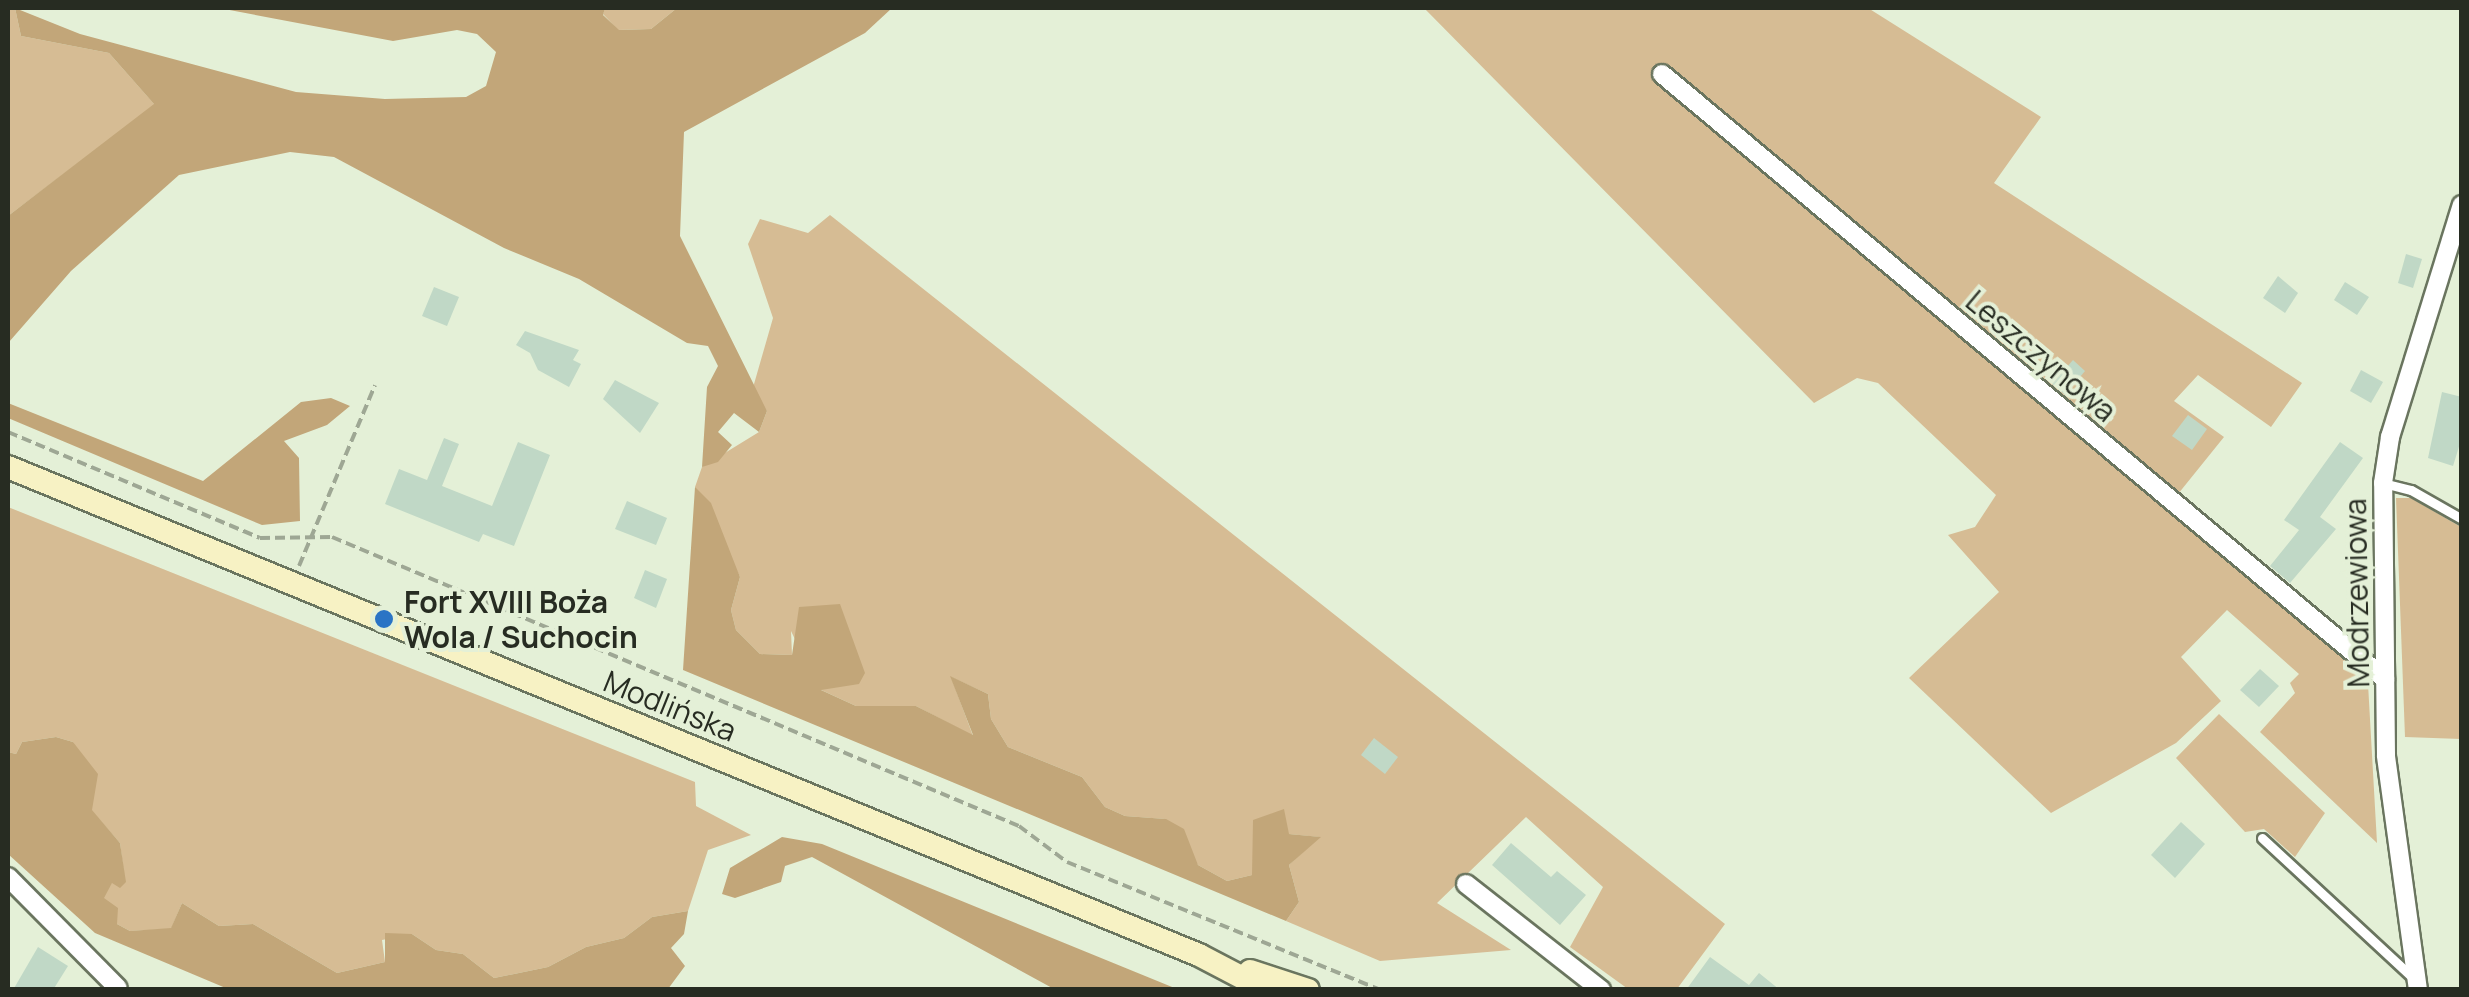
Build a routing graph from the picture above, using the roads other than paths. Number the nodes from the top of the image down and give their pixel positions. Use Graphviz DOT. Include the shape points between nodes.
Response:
graph roads {
  1 [pos="1662,74"];
  2 [pos="2462,205"];
  3 [pos="8,468"];
  4 [pos="2383,483"];
  5 [pos="2462,520"];
  6 [pos="2385,679"];
  7 [pos="2262,838"];
  8 [pos="8,876"];
  9 [pos="1466,884"];
  10 [pos="1199,955"];
  11 [pos="2417,985"];
  12 [pos="118,988"];
  13 [pos="1266,990"];
  14 [pos="1308,990"];
  15 [pos="1602,990"];
  1 -- 6 [label="street, Leszczynowa"];
  2 -- 4 [label="street, Modrzewiowa" via="2390,437"];
  3 -- 10 [label="main road, Modlińska"];
  4 -- 5 [label="lane" via="2412,490"];
  4 -- 6 [label="street, Modrzewiowa"];
  6 -- 11 [label="street, Modrzewiowa" via="2395,850"];
  7 -- 11 [label="lane"];
  8 -- 12 [label="street"];
  9 -- 15 [label="street"];
  10 -- 13 [label="main road, Modlińska"];
  10 -- 14 [label="main road, Modlińska"];
}
